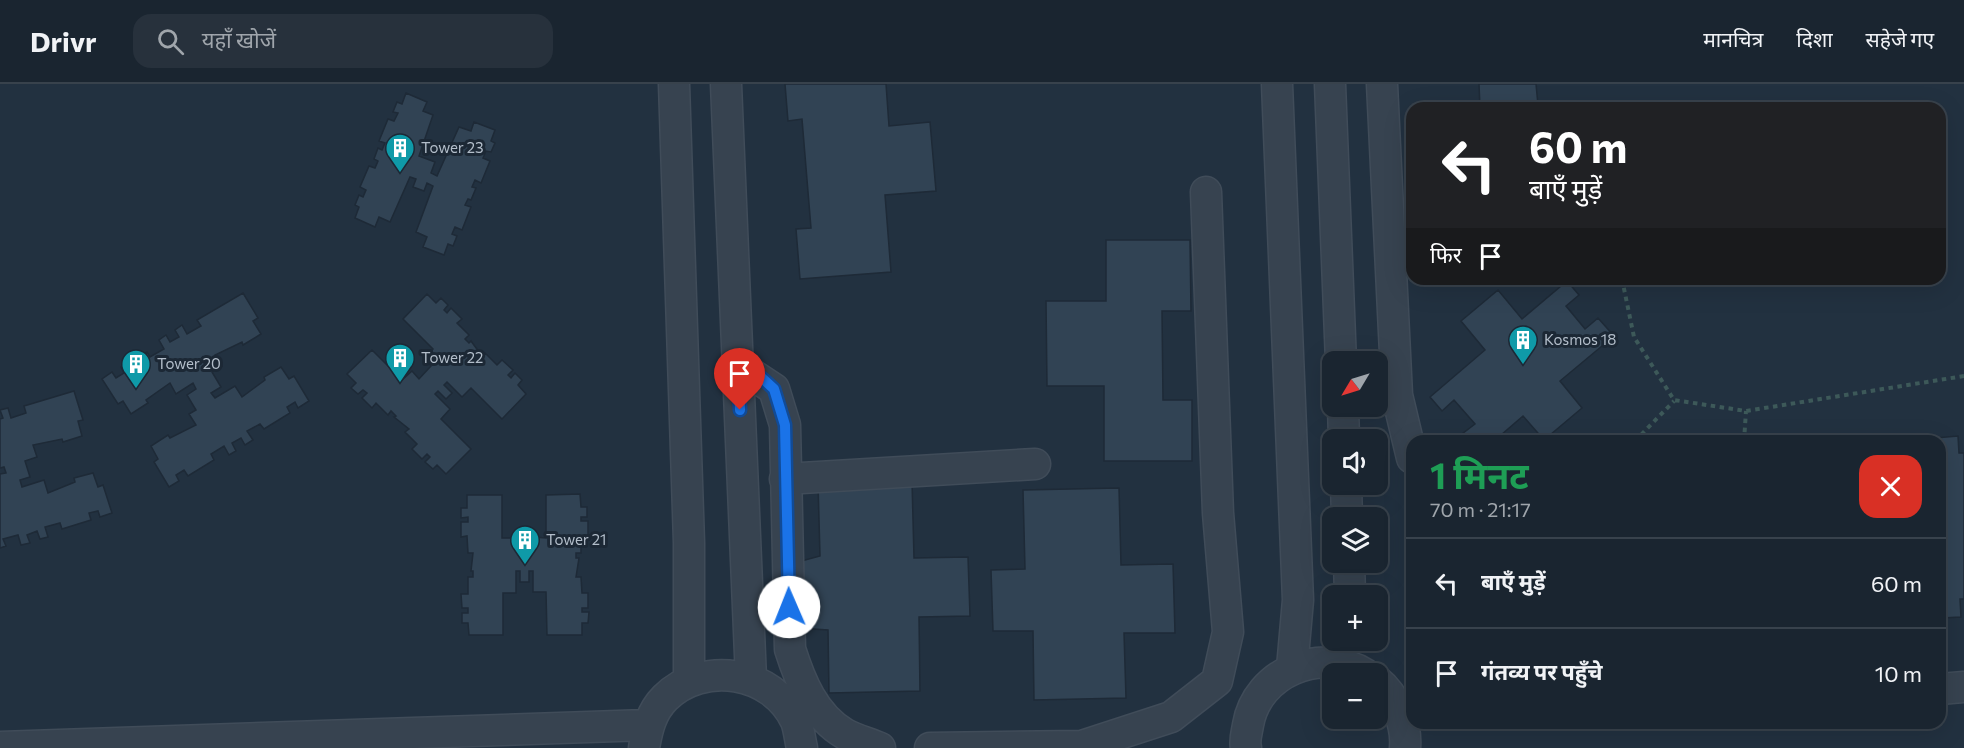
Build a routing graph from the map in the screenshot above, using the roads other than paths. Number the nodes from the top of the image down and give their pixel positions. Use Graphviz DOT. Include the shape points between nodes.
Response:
graph roads {
  1 [pos="674,84"];
  2 [pos="726,84"];
  3 [pos="1277,84"];
  4 [pos="1329,84"];
  5 [pos="1382,84"];
  6 [pos="1206,192"];
  7 [pos="1341,351"];
  8 [pos="738,365"];
  9 [pos="1407,435"];
  10 [pos="1035,464"];
  11 [pos="785,479"];
  12 [pos="1342,663"];
  13 [pos="1292,668"];
  14 [pos="751,679"];
  15 [pos="690,680"];
  16 [pos="1964,687"];
  17 [pos="1946,688"];
  18 [pos="1388,692"];
  19 [pos="1405,709"];
  20 [pos="645,737"];
  21 [pos="0,747"];
  22 [pos="802,748"];
  23 [pos="880,748"];
  24 [pos="930,748"];
  25 [pos="1246,748"];
  26 [pos="1405,748"];
  1 -- 15 [label="street"];
  2 -- 8 [label="street"];
  3 -- 13 [label="street" via="1298,600"];
  4 -- 7 [label="street"];
  5 -- 9 [label="street" via="1397,395"];
  6 -- 24 [label="street" via="1218,513 1228,632 1217,681 1171,717 1082,746"];
  8 -- 11 [label="street" via="774,389 780,401 785,425"];
  8 -- 14 [label="street"];
  10 -- 11 [label="street"];
  11 -- 23 [label="street" via="790,649 800,679 817,710 844,734"];
  12 -- 13 [label="street" via="1322,661"];
  13 -- 25 [label="street" via="1267,686 1250,713"];
  14 -- 15 [label="street" via="720,674"];
  14 -- 22 [label="street" via="778,696 796,721"];
  15 -- 20 [label="street" via="664,699"];
  16 -- 17 [label="street"];
  18 -- 19 [label="street"];
  19 -- 26 [label="street"];
  20 -- 21 [label="street"];
}
